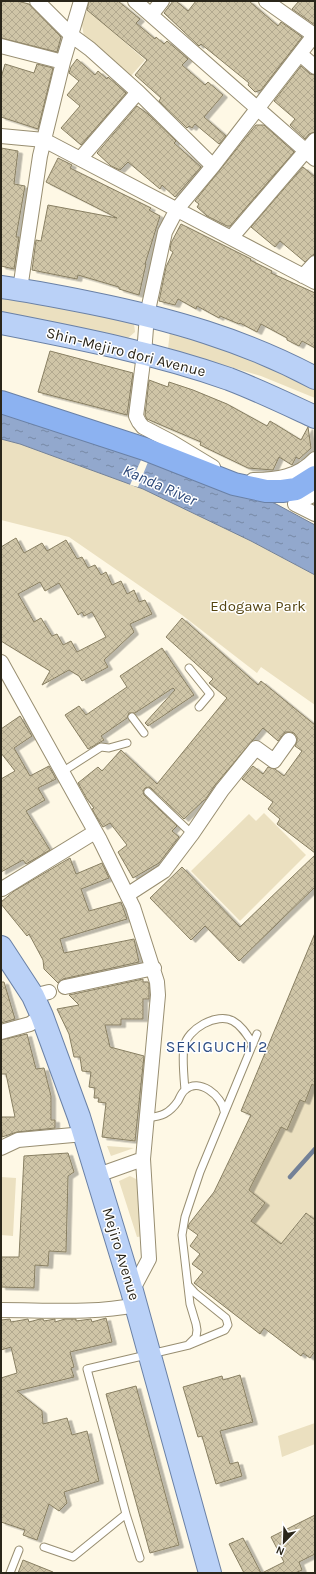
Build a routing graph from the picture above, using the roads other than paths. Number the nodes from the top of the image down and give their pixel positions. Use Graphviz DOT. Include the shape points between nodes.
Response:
graph roads {
  1 [pos="37,1"];
  2 [pos="81,1"];
  3 [pos="135,1"];
  4 [pos="162,1"];
  5 [pos="266,1"];
  6 [pos="151,15"];
  7 [pos="315,34"];
  8 [pos="72,35"];
  9 [pos="1,46"];
  10 [pos="300,54"];
  11 [pos="63,62"];
  12 [pos="315,67"];
  13 [pos="138,92"];
  14 [pos="258,109"];
  15 [pos="1,136"];
  16 [pos="44,140"];
  17 [pos="315,140"];
  18 [pos="310,155"];
  19 [pos="80,159"];
  20 [pos="213,166"];
  21 [pos="177,210"];
  22 [pos="231,238"];
  23 [pos="315,263"];
  24 [pos="309,279"];
  25 [pos="11,288"];
  26 [pos="147,314"];
  27 [pos="1,322"];
  28 [pos="144,354"];
  29 [pos="315,378"];
  30 [pos="1,402"];
  31 [pos="315,417"];
  32 [pos="315,459"];
  33 [pos="315,477"];
  34 [pos="306,491"];
  35 [pos="315,514"];
  36 [pos="1,662"];
  37 [pos="189,668"];
  38 [pos="199,707"];
  39 [pos="132,717"];
  40 [pos="144,733"];
  41 [pos="289,740"];
  42 [pos="127,744"];
  43 [pos="62,772"];
  44 [pos="148,792"];
  45 [pos="95,832"];
  46 [pos="192,834"];
  47 [pos="2,890"];
  48 [pos="127,894"];
  49 [pos="1,947"];
  50 [pos="154,968"];
  51 [pos="65,987"];
  52 [pos="42,1016"];
  53 [pos="1,1032"];
  54 [pos="257,1034"];
  55 [pos="253,1044"];
  56 [pos="184,1090"];
  57 [pos="224,1112"];
  58 [pos="147,1118"];
  59 [pos="84,1134"];
  60 [pos="1,1148"];
  61 [pos="143,1159"];
  62 [pos="98,1175"];
  63 [pos="188,1285"];
  64 [pos="134,1298"];
  65 [pos="1,1310"];
  66 [pos="189,1344"];
  67 [pos="150,1354"];
  68 [pos="126,1514"];
  69 [pos="44,1547"];
  70 [pos="19,1550"];
  71 [pos="140,1558"];
  72 [pos="10,1573"];
  73 [pos="210,1573"];
  1 -- 8 [label="street"];
  2 -- 8 [label="street"];
  3 -- 6 [label="street"];
  4 -- 6 [label="street"];
  5 -- 7 [label="street"];
  6 -- 14 [label="street"];
  7 -- 10 [label="street"];
  8 -- 11 [label="street"];
  8 -- 13 [label="street"];
  9 -- 11 [label="street"];
  10 -- 12 [label="street"];
  10 -- 14 [label="street"];
  11 -- 16 [label="street"];
  13 -- 19 [label="street"];
  13 -- 20 [label="street"];
  14 -- 18 [label="street"];
  14 -- 20 [label="street"];
  15 -- 16 [label="street"];
  16 -- 19 [label="street"];
  16 -- 25 [label="street"];
  17 -- 18 [label="street"];
  18 -- 22 [label="street"];
  19 -- 21 [label="street"];
  20 -- 21 [label="street"];
  21 -- 22 [label="street"];
  21 -- 26 [label="street" via="165,232"];
  22 -- 24 [label="street"];
  23 -- 24 [label="street"];
  25 -- 26 [label="main road"];
  26 -- 28 [label="street"];
  26 -- 29 [label="main road" via="242,345"];
  27 -- 28 [label="main road, Shin-Mejiro dori Avenue"];
  28 -- 31 [label="main road, Shin-Mejiro dori Avenue" via="230,380"];
  28 -- 32 [label="street" via="136,416 143,427 216,469 252,480 286,477 298,472"];
  30 -- 34 [label="highway" via="145,449 234,484 266,491"];
  33 -- 34 [label="highway"];
  34 -- 35 [label="street" via="295,504"];
  36 -- 43 [label="street"];
  37 -- 38 [label="lane" via="210,694"];
  39 -- 40 [label="lane"];
  41 -- 46 [label="street" via="274,761 256,748 222,790"];
  42 -- 43 [label="lane" via="101,747"];
  43 -- 45 [label="street"];
  44 -- 46 [label="lane"];
  45 -- 47 [label="street"];
  45 -- 48 [label="street"];
  46 -- 48 [label="street" via="164,871"];
  48 -- 50 [label="street"];
  49 -- 52 [label="main road, Mejiro Avenue" via="41,994"];
  50 -- 51 [label="street"];
  50 -- 58 [label="street" via="158,995"];
  52 -- 53 [label="street" via="30,1024"];
  52 -- 59 [label="main road, Mejiro Avenue"];
  54 -- 55 [label="lane"];
  55 -- 56 [label="lane" via="244,1030 232,1020 219,1017 195,1029 184,1046"];
  55 -- 57 [label="lane"];
  56 -- 57 [label="lane" via="194,1085 205,1088 219,1097"];
  56 -- 58 [label="lane" via="169,1112 160,1117"];
  57 -- 63 [label="lane" via="184,1217 182,1235"];
  58 -- 61 [label="street"];
  59 -- 60 [label="street" via="18,1140"];
  59 -- 62 [label="main road, Mejiro Avenue"];
  61 -- 62 [label="street"];
  61 -- 64 [label="street" via="149,1259"];
  62 -- 64 [label="main road, Mejiro Avenue"];
  63 -- 66 [label="lane" via="197,1330 196,1337"];
  63 -- 66 [label="lane" via="194,1293 226,1318 228,1325 218,1334"];
  64 -- 65 [label="street" via="117,1309"];
  64 -- 67 [label="main road, Mejiro Avenue"];
  66 -- 67 [label="lane"];
  67 -- 68 [label="lane" via="87,1369"];
  67 -- 73 [label="main road, Mejiro Avenue"];
  68 -- 69 [label="lane" via="73,1557"];
  68 -- 71 [label="lane"];
  70 -- 72 [label="lane"];
}
